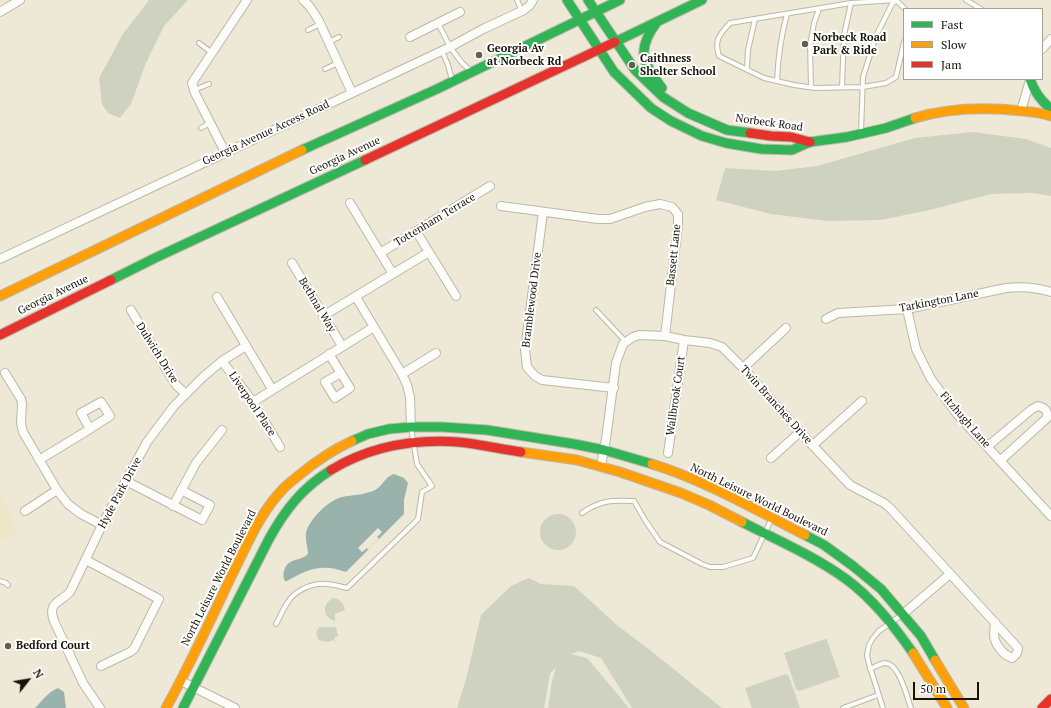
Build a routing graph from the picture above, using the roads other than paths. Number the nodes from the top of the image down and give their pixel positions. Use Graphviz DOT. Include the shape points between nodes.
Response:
graph roads {
  1 [pos="20,0"];
  2 [pos="247,0"];
  3 [pos="303,0"];
  4 [pos="517,0"];
  5 [pos="567,0"];
  6 [pos="588,0"];
  7 [pos="620,0"];
  8 [pos="702,0"];
  9 [pos="896,0"];
  10 [pos="966,0"];
  11 [pos="532,3"];
  12 [pos="851,4"];
  13 [pos="904,8"];
  14 [pos="979,8"];
  15 [pos="819,9"];
  16 [pos="522,11"];
  17 [pos="0,12"];
  18 [pos="460,12"];
  19 [pos="595,12"];
  20 [pos="787,14"];
  21 [pos="755,19"];
  22 [pos="579,20"];
  23 [pos="658,21"];
  24 [pos="438,23"];
  25 [pos="320,24"];
  26 [pos="308,30"];
  27 [pos="338,37"];
  28 [pos="410,37"];
  29 [pos="1051,38"];
  30 [pos="615,41"];
  31 [pos="328,42"];
  32 [pos="199,43"];
  33 [pos="903,46"];
  34 [pos="450,47"];
  35 [pos="1043,48"];
  36 [pos="442,50"];
  37 [pos="599,50"];
  38 [pos="212,53"];
  39 [pos="338,63"];
  40 [pos="325,69"];
  41 [pos="746,69"];
  42 [pos="472,72"];
  43 [pos="1030,80"];
  44 [pos="1030,80"];
  45 [pos="452,81"];
  46 [pos="777,81"];
  47 [pos="209,84"];
  48 [pos="811,87"];
  49 [pos="842,87"];
  50 [pos="863,87"];
  51 [pos="194,90"];
  52 [pos="352,93"];
  53 [pos="674,104"];
  54 [pos="1051,109"];
  55 [pos="1021,111"];
  56 [pos="1051,116"];
  57 [pos="210,123"];
  58 [pos="201,128"];
  59 [pos="861,134"];
  60 [pos="810,142"];
  61 [pos="225,152"];
  62 [pos="490,186"];
  63 [pos="350,204"];
  64 [pos="501,206"];
  65 [pos="543,212"];
  66 [pos="416,231"];
  67 [pos="429,252"];
  68 [pos="380,253"];
  69 [pos="0,259"];
  70 [pos="292,263"];
  71 [pos="393,274"];
  72 [pos="1051,292"];
  73 [pos="0,296"];
  74 [pos="217,296"];
  75 [pos="356,296"];
  76 [pos="456,296"];
  77 [pos="907,308"];
  78 [pos="131,310"];
  79 [pos="596,310"];
  80 [pos="323,316"];
  81 [pos="826,319"];
  82 [pos="374,327"];
  83 [pos="786,328"];
  84 [pos="0,335"];
  85 [pos="665,336"];
  86 [pos="684,340"];
  87 [pos="626,342"];
  88 [pos="246,346"];
  89 [pos="342,346"];
  90 [pos="436,353"];
  91 [pos="329,354"];
  92 [pos="222,361"];
  93 [pos="743,368"];
  94 [pos="5,372"];
  95 [pos="341,373"];
  96 [pos="402,374"];
  97 [pos="614,388"];
  98 [pos="272,389"];
  99 [pos="186,394"];
  100 [pos="253,402"];
  101 [pos="862,402"];
  102 [pos="411,427"];
  103 [pos="90,429"];
  104 [pos="222,430"];
  105 [pos="800,432"];
  106 [pos="413,443"];
  107 [pos="812,445"];
  108 [pos="988,446"];
  109 [pos="280,447"];
  110 [pos="604,450"];
  111 [pos="668,453"];
  112 [pos="771,458"];
  113 [pos="39,460"];
  114 [pos="1001,460"];
  115 [pos="601,466"];
  116 [pos="126,481"];
  117 [pos="57,490"];
  118 [pos="181,490"];
  119 [pos="173,506"];
  120 [pos="25,511"];
  121 [pos="582,513"];
  122 [pos="1051,516"];
  123 [pos="772,518"];
  124 [pos="102,525"];
  125 [pos="764,534"];
  126 [pos="86,560"];
  127 [pos="950,574"];
  128 [pos="0,580"];
  129 [pos="8,585"];
  130 [pos="903,614"];
  131 [pos="995,622"];
  132 [pos="890,623"];
  133 [pos="276,624"];
  134 [pos="101,666"];
  135 [pos="870,669"];
  136 [pos="181,681"];
  137 [pos="194,687"];
  138 [pos="878,695"];
  139 [pos="1051,699"];
  140 [pos="100,708"];
  141 [pos="166,708"];
  142 [pos="183,708"];
  143 [pos="235,708"];
  144 [pos="843,708"];
  145 [pos="883,708"];
  146 [pos="911,708"];
  147 [pos="947,708"];
  148 [pos="964,708"];
  149 [pos="1042,708"];
  1 -- 17 [label="street"];
  2 -- 38 [label="street"];
  3 -- 25 [label="street" via="313,10"];
  4 -- 16 [label="lane"];
  5 -- 22 [label="main road, Norbeck Road"];
  6 -- 19 [label="main road, Norbeck Road"];
  7 -- 19 [label="main road, Georgia Avenue"];
  8 -- 23 [label="main road, Georgia Avenue"];
  9 -- 12 [label="lane"];
  9 -- 13 [label="lane"];
  9 -- 50 [label="lane" via="876,36"];
  10 -- 14 [label="lane"];
  11 -- 16 [label="street, Georgia Avenue Access Road"];
  12 -- 15 [label="lane"];
  12 -- 49 [label="lane" via="844,35"];
  15 -- 20 [label="lane"];
  15 -- 48 [label="lane" via="810,45"];
  16 -- 34 [label="street, Georgia Avenue Access Road"];
  18 -- 24 [label="street"];
  19 -- 22 [label="main road, Georgia Avenue"];
  19 -- 30 [label="main road, Norbeck Road"];
  20 -- 21 [label="lane"];
  20 -- 46 [label="lane" via="778,58"];
  21 -- 41 [label="lane"];
  21 -- 41 [label="lane" via="730,23 720,34 717,47 719,56"];
  22 -- 37 [label="main road, Norbeck Road"];
  22 -- 42 [label="main road, Georgia Avenue"];
  23 -- 30 [label="main road, Georgia Avenue"];
  23 -- 53 [label="main road" via="647,36 644,55 649,71"];
  24 -- 28 [label="street"];
  24 -- 34 [label="lane"];
  25 -- 26 [label="lane"];
  25 -- 31 [label="street"];
  27 -- 31 [label="lane"];
  29 -- 35 [label="street"];
  30 -- 37 [label="main road, Georgia Avenue"];
  30 -- 53 [label="main road, Norbeck Road" via="635,70"];
  31 -- 39 [label="street"];
  32 -- 38 [label="lane"];
  33 -- 50 [label="lane" via="896,77 886,83"];
  34 -- 36 [label="street, Georgia Avenue Access Road"];
  34 -- 42 [label="lane"];
  36 -- 45 [label="lane"];
  36 -- 52 [label="street, Georgia Avenue Access Road"];
  37 -- 60 [label="main road, Norbeck Road" via="614,72 651,108 696,133 726,143 761,149 792,150"];
  37 -- 84 [label="main road, Georgia Avenue" via="155,258"];
  38 -- 51 [label="street" via="192,83"];
  39 -- 40 [label="lane"];
  39 -- 52 [label="street"];
  41 -- 46 [label="lane"];
  42 -- 45 [label="main road, Georgia Avenue"];
  43 -- 54 [label="main road" via="1038,95"];
  44 -- 55 [label="street"];
  45 -- 73 [label="main road, Georgia Avenue"];
  46 -- 48 [label="lane"];
  47 -- 51 [label="lane"];
  48 -- 49 [label="lane"];
  49 -- 50 [label="lane"];
  50 -- 59 [label="lane"];
  51 -- 57 [label="street"];
  52 -- 61 [label="street, Georgia Avenue Access Road"];
  53 -- 60 [label="main road, Norbeck Road" via="727,130 791,136"];
  55 -- 56 [label="main road, Norbeck Road"];
  55 -- 59 [label="main road, Norbeck Road" via="991,108 951,110"];
  57 -- 58 [label="lane"];
  57 -- 61 [label="street"];
  59 -- 60 [label="main road, Norbeck Road"];
  61 -- 69 [label="street, Georgia Avenue Access Road"];
  62 -- 66 [label="street, Tottenham Terrace"];
  63 -- 68 [label="street"];
  64 -- 65 [label="street, Bassett Lane"];
  65 -- 85 [label="street, Bassett Lane" via="610,219 660,204 672,207 678,214 678,225"];
  65 -- 97 [label="street, Bramblewood Drive" via="525,350 527,367 542,380"];
  66 -- 67 [label="street"];
  66 -- 68 [label="street, Tottenham Terrace"];
  67 -- 71 [label="street"];
  67 -- 76 [label="street"];
  68 -- 71 [label="street"];
  70 -- 80 [label="street, Bethnal Way"];
  71 -- 75 [label="street"];
  72 -- 77 [label="street, Tarkington Lane" via="1022,286"];
  74 -- 88 [label="street"];
  75 -- 80 [label="street"];
  75 -- 82 [label="street"];
  77 -- 81 [label="street, Tarkington Lane" via="838,313"];
  77 -- 108 [label="street, Fitzhugh Lane" via="916,349 931,379 957,414"];
  78 -- 99 [label="street, Dulwich Drive" via="169,374"];
  79 -- 87 [label="lane"];
  80 -- 89 [label="street, Bethnal Way"];
  82 -- 89 [label="street"];
  82 -- 96 [label="street"];
  83 -- 93 [label="street"];
  85 -- 86 [label="street, Twin Branches Drive"];
  85 -- 87 [label="street, Twin Branches Drive" via="639,335"];
  86 -- 93 [label="street, Twin Branches Drive" via="710,343 722,348"];
  86 -- 111 [label="street, Wallbrook Court"];
  87 -- 97 [label="street" via="616,363"];
  88 -- 92 [label="street, Hyde Park Drive"];
  88 -- 98 [label="street"];
  89 -- 91 [label="street"];
  90 -- 96 [label="street"];
  91 -- 95 [label="street"];
  91 -- 98 [label="street"];
  92 -- 99 [label="street, Hyde Park Drive"];
  92 -- 100 [label="street, Liverpool Place"];
  93 -- 105 [label="street, Twin Branches Drive"];
  94 -- 113 [label="street" via="21,399 23,432"];
  96 -- 102 [label="street" via="408,385"];
  97 -- 110 [label="street"];
  98 -- 100 [label="street"];
  99 -- 116 [label="street, Hyde Park Drive" via="147,442"];
  100 -- 109 [label="street, Liverpool Place"];
  101 -- 107 [label="street"];
  102 -- 106 [label="lane"];
  102 -- 110 [label="main road, North Leisure World Boulevard" via="487,430"];
  102 -- 136 [label="main road, North Leisure World Boulevard" via="368,434 341,446 315,462 284,488 257,526"];
  103 -- 113 [label="street"];
  104 -- 118 [label="street" via="196,463"];
  105 -- 107 [label="street, Twin Branches Drive"];
  105 -- 112 [label="street"];
  106 -- 115 [label="main road" via="460,442"];
  106 -- 133 [label="lane" via="417,464 432,486 422,492 418,519 347,588 320,584 302,589 288,601"];
  106 -- 137 [label="main road" via="372,451 350,460 308,486 296,498 271,535"];
  107 -- 127 [label="street, Twin Branches Drive" via="850,485 890,508"];
  108 -- 114 [label="street, Fitzhugh Lane"];
  108 -- 114 [label="street" via="1032,408 1038,406 1048,412 1047,418"];
  110 -- 115 [label="street"];
  110 -- 123 [label="main road, North Leisure World Boulevard" via="658,466 698,482"];
  113 -- 117 [label="street"];
  114 -- 122 [label="street, Fitzhugh Lane"];
  115 -- 125 [label="main road" via="690,497"];
  116 -- 119 [label="street"];
  116 -- 124 [label="street, Hyde Park Drive"];
  117 -- 120 [label="street"];
  117 -- 124 [label="street" via="68,504"];
  118 -- 119 [label="street"];
  118 -- 119 [label="street" via="210,505 202,520"];
  121 -- 125 [label="lane" via="597,504 616,500 634,501 660,542 710,567 723,567 753,558"];
  123 -- 125 [label="lane"];
  123 -- 130 [label="main road, North Leisure World Boulevard" via="824,545 853,566 881,589"];
  124 -- 126 [label="street, Hyde Park Drive"];
  125 -- 132 [label="main road" via="815,559 843,577"];
  126 -- 134 [label="street" via="159,599 134,649"];
  126 -- 140 [label="street, Hyde Park Drive" via="70,592 56,602 52,616 83,683"];
  127 -- 130 [label="street"];
  127 -- 131 [label="street, Twin Branches Drive"];
  128 -- 129 [label="lane"];
  130 -- 132 [label="lane"];
  130 -- 148 [label="main road, North Leisure World Boulevard" via="921,636"];
  132 -- 135 [label="lane" via="879,631 869,645 867,655"];
  132 -- 147 [label="main road" via="909,647"];
  135 -- 138 [label="lane"];
  135 -- 146 [label="lane" via="886,663 892,665 898,672"];
  136 -- 137 [label="street"];
  136 -- 141 [label="main road, North Leisure World Boulevard"];
  137 -- 142 [label="main road"];
  137 -- 143 [label="street"];
  138 -- 144 [label="lane"];
  138 -- 145 [label="lane"];
  139 -- 149 [label="main road"];
}
